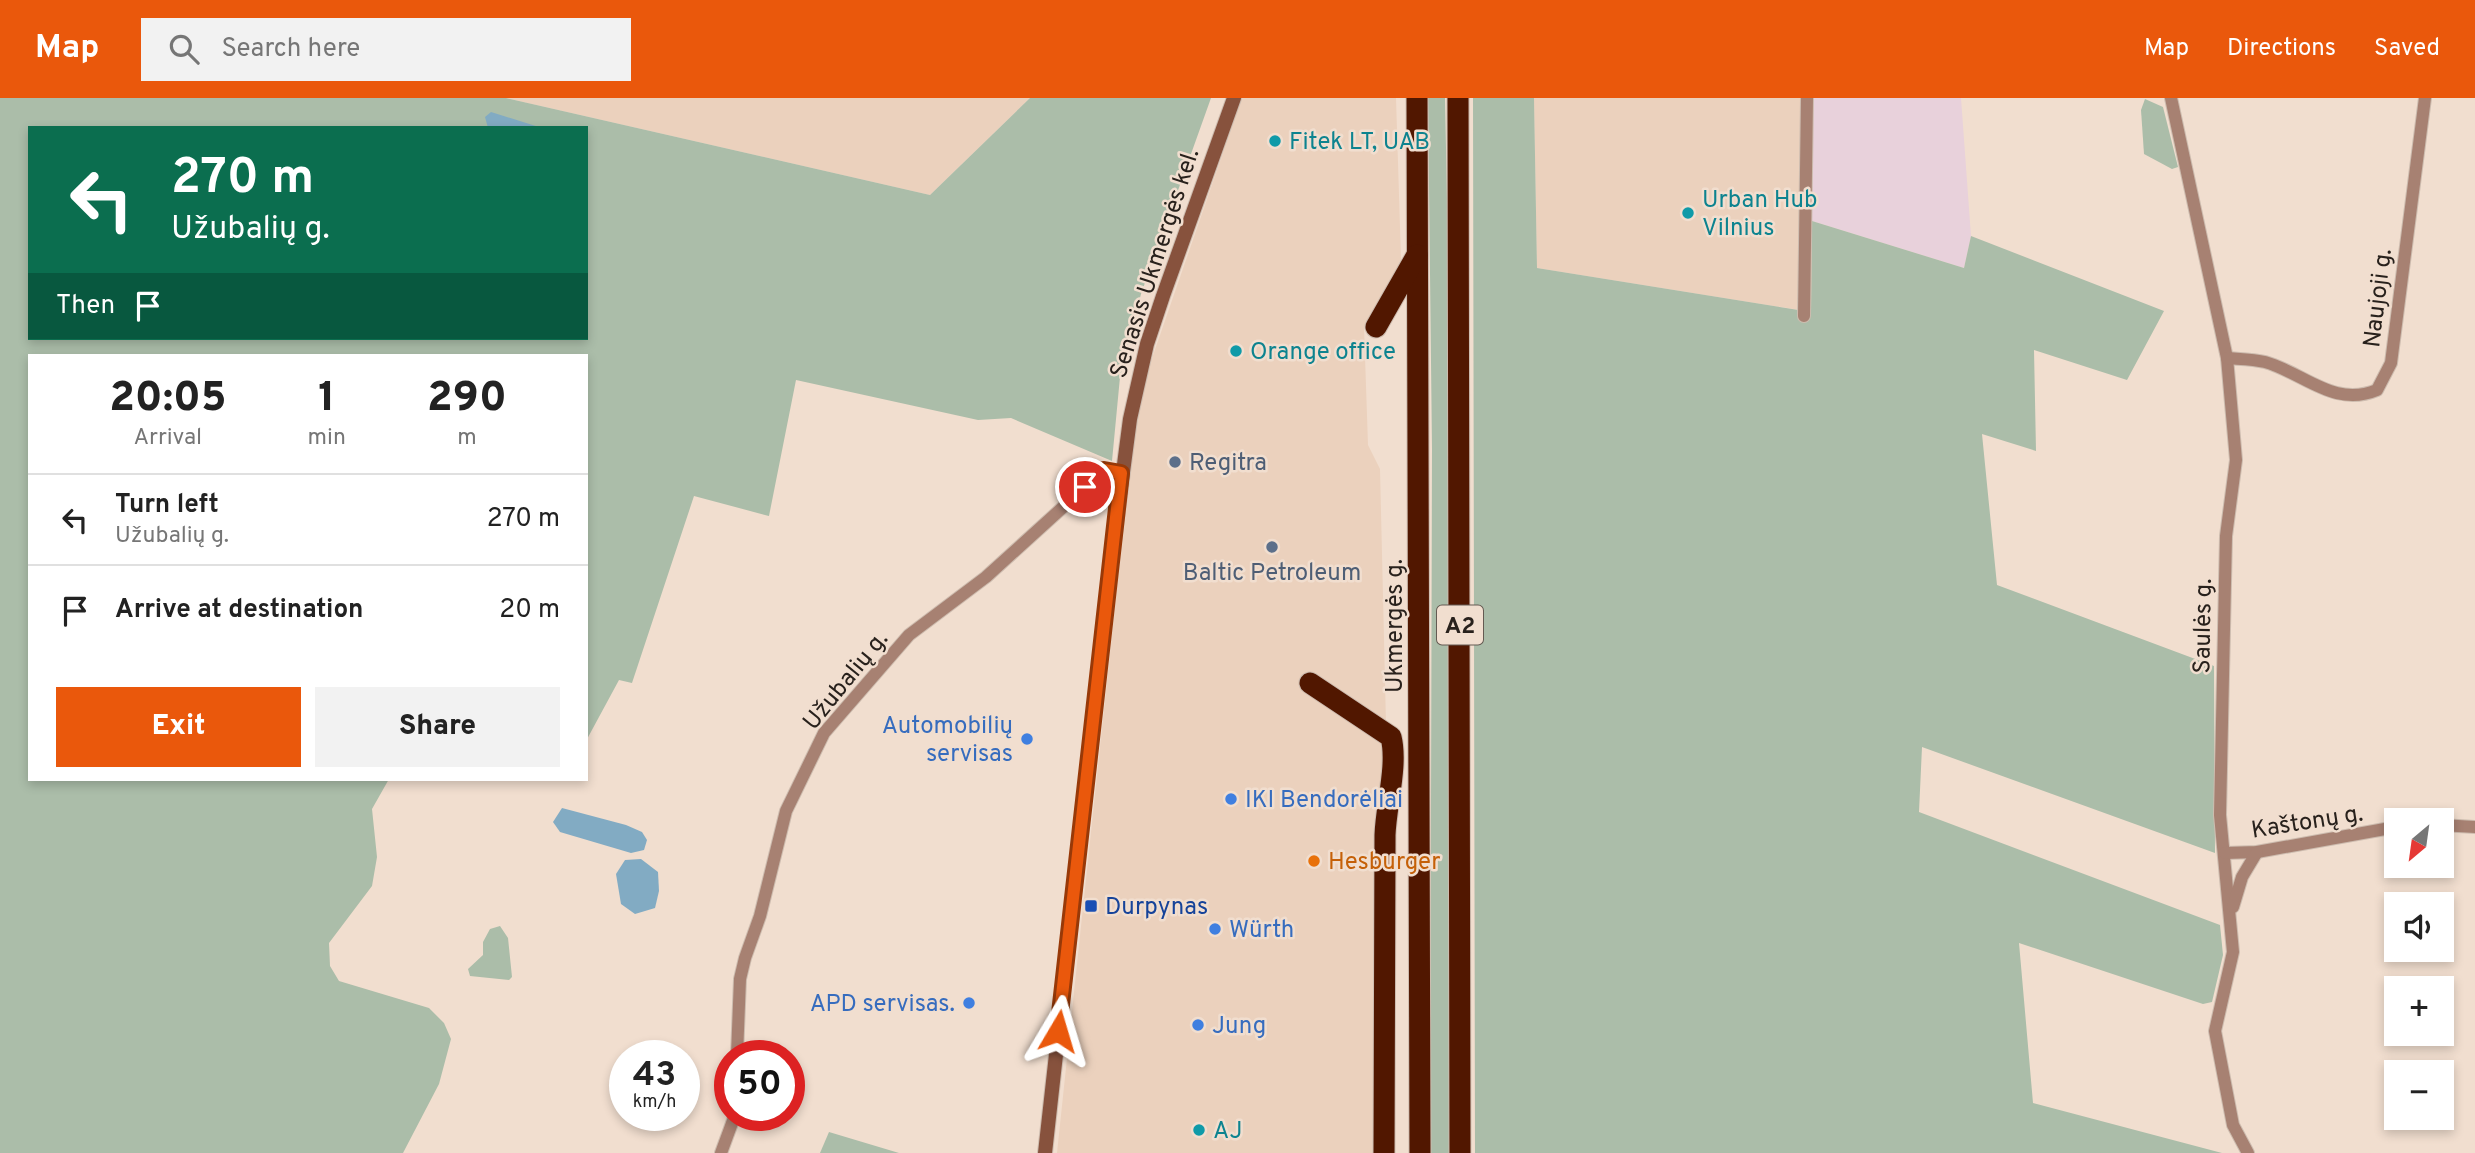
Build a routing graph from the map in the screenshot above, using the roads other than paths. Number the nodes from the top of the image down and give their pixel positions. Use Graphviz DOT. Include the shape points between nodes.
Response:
graph roads {
  1 [pos="1234,98"];
  2 [pos="1417,98"];
  3 [pos="1458,98"];
  4 [pos="1807,98"];
  5 [pos="2171,98"];
  6 [pos="2425,98"];
  7 [pos="1420,250"];
  8 [pos="1804,316"];
  9 [pos="1376,327"];
  10 [pos="2227,358"];
  11 [pos="1121,473"];
  12 [pos="1310,683"];
  13 [pos="2454,826"];
  14 [pos="2475,827"];
  15 [pos="2384,829"];
  16 [pos="2257,852"];
  17 [pos="2225,853"];
  18 [pos="2232,918"];
  19 [pos="738,1040"];
  20 [pos="729,1131"];
  21 [pos="721,1153"];
  22 [pos="1045,1153"];
  23 [pos="1384,1153"];
  24 [pos="1420,1153"];
  25 [pos="1460,1153"];
  26 [pos="2248,1153"];
  1 -- 11 [label="main road, Senasis Ukmergės kel." via="1147,344"];
  2 -- 7 [label="highway, Ukmergės g. / A2"];
  3 -- 25 [label="highway, A2"];
  4 -- 8 [label="street"];
  5 -- 10 [label="street, Saulės g."];
  6 -- 10 [label="street, Naujoji g." via="2390,363 2377,390 2365,394 2321,391 2264,361"];
  7 -- 9 [label="highway"];
  7 -- 24 [label="highway, Ukmergės g. / A2"];
  10 -- 17 [label="street, Saulės g." via="2236,460 2226,536 2220,815"];
  11 -- 19 [label="street, Užubalių g." via="1104,470 986,577 909,635 824,733 786,811 740,979"];
  11 -- 22 [label="main road, Senasis Ukmergės kel."];
  12 -- 23 [label="highway" via="1391,737 1394,750 1385,835"];
  13 -- 14 [label="street"];
  15 -- 16 [label="street, Kaštonų g."];
  16 -- 17 [label="street, Kaštonų g."];
  16 -- 18 [label="street" via="2242,877"];
  17 -- 18 [label="street, Saulės g."];
  18 -- 26 [label="street, Saulės g." via="2233,951 2215,1031 2233,1125"];
  20 -- 21 [label="street"];
}
